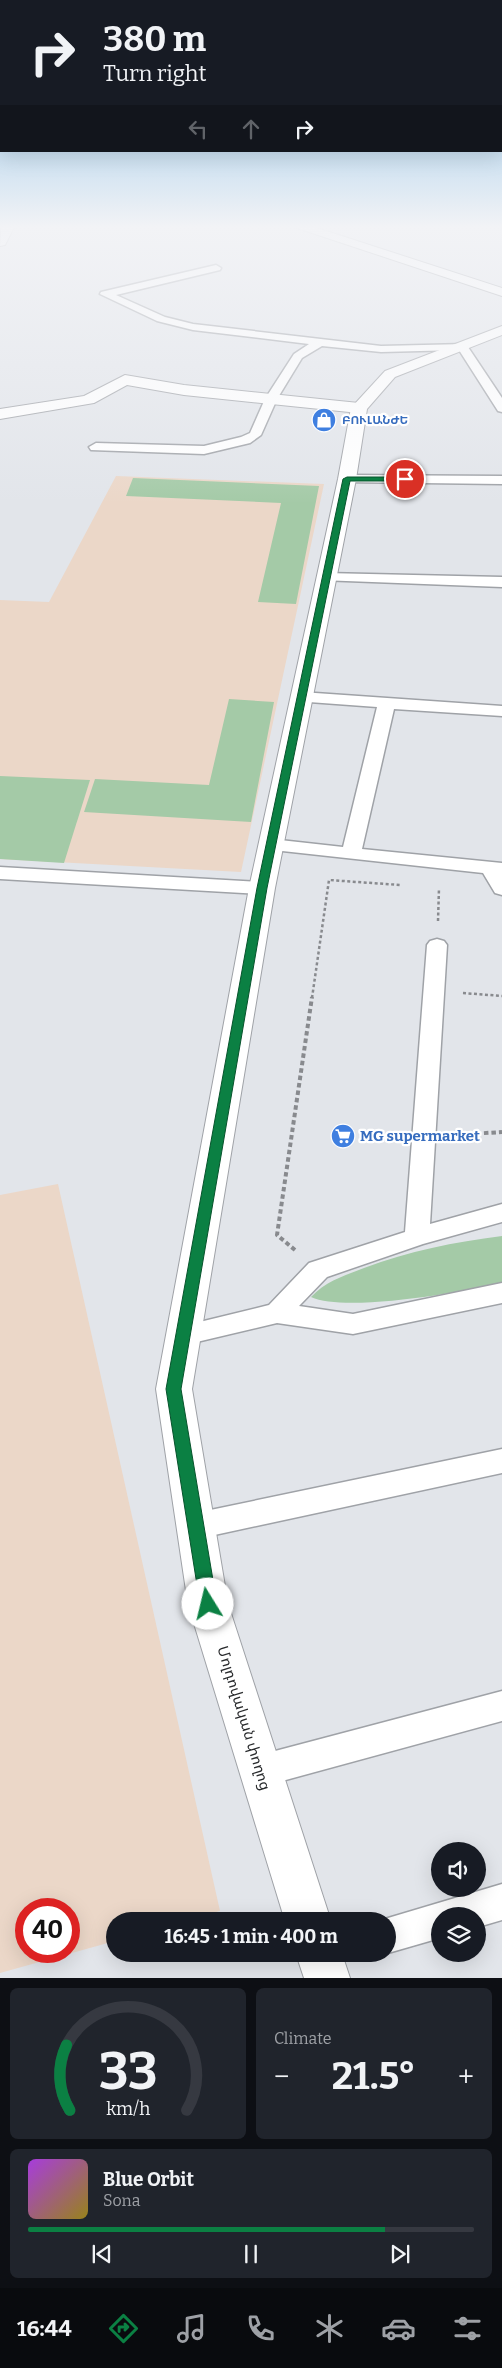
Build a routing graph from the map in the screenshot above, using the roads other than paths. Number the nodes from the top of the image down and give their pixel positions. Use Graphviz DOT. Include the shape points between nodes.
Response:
graph roads {
  1 [pos="162,319"];
  2 [pos="502,330"];
  3 [pos="320,342"];
  4 [pos="462,346"];
  5 [pos="271,399"];
  6 [pos="0,401"];
  7 [pos="37,408"];
  8 [pos="359,408"];
  9 [pos="502,408"];
  10 [pos="0,414"];
  11 [pos="96,447"];
  12 [pos="347,479"];
  13 [pos="502,480"];
  14 [pos="325,577"];
  15 [pos="502,582"];
  16 [pos="301,697"];
  17 [pos="387,703"];
  18 [pos="502,711"];
  19 [pos="271,845"];
  20 [pos="351,853"];
  21 [pos="496,868"];
  22 [pos="0,873"];
  23 [pos="262,888"];
  24 [pos="502,889"];
  25 [pos="437,945"];
  26 [pos="502,1213"];
  27 [pos="417,1237"];
  28 [pos="502,1293"];
  29 [pos="277,1314"];
  30 [pos="184,1334"];
  31 [pos="502,1462"];
  32 [pos="196,1526"];
  33 [pos="502,1706"];
  34 [pos="260,1771"];
  35 [pos="502,1902"];
  36 [pos="485,1907"];
  37 [pos="306,1912"];
  38 [pos="431,1923"];
  39 [pos="396,1933"];
  1 -- 3 [label="lane"];
  2 -- 4 [label="street"];
  3 -- 4 [label="lane" via="381,349"];
  3 -- 5 [label="lane" via="298,356"];
  4 -- 8 [label="street" via="390,374"];
  4 -- 9 [label="lane"];
  5 -- 7 [label="street" via="125,380 88,400"];
  5 -- 8 [label="street"];
  5 -- 11 [label="lane" via="255,435 228,446 204,450"];
  6 -- 7 [label="street"];
  7 -- 10 [label="street"];
  8 -- 12 [label="street, Մոլդովական փողոց"];
  12 -- 13 [label="lane"];
  12 -- 14 [label="street, Մոլդովական փողոց"];
  14 -- 15 [label="lane"];
  14 -- 16 [label="street, Մոլդովական փողոց"];
  16 -- 17 [label="lane"];
  16 -- 19 [label="street, Մոլդովական փողոց"];
  17 -- 18 [label="lane"];
  17 -- 20 [label="lane"];
  19 -- 20 [label="lane"];
  19 -- 23 [label="street, Մոլդովական փողոց"];
  20 -- 21 [label="lane"];
  21 -- 24 [label="lane"];
  22 -- 23 [label="lane"];
  23 -- 30 [label="street, Մոլդովական փողոց"];
  25 -- 27 [label="lane"];
  26 -- 27 [label="lane"];
  27 -- 29 [label="lane" via="318,1270"];
  28 -- 29 [label="lane" via="352,1324"];
  29 -- 30 [label="lane"];
  30 -- 32 [label="street, Մոլդովական փողոց" via="174,1389"];
  31 -- 32 [label="lane"];
  32 -- 34 [label="street, Մոլդովական փողոց" via="208,1604"];
  33 -- 34 [label="lane"];
  34 -- 37 [label="street, Մոլդովական փողոց"];
  35 -- 36 [label="lane"];
  38 -- 39 [label="lane"];
}
